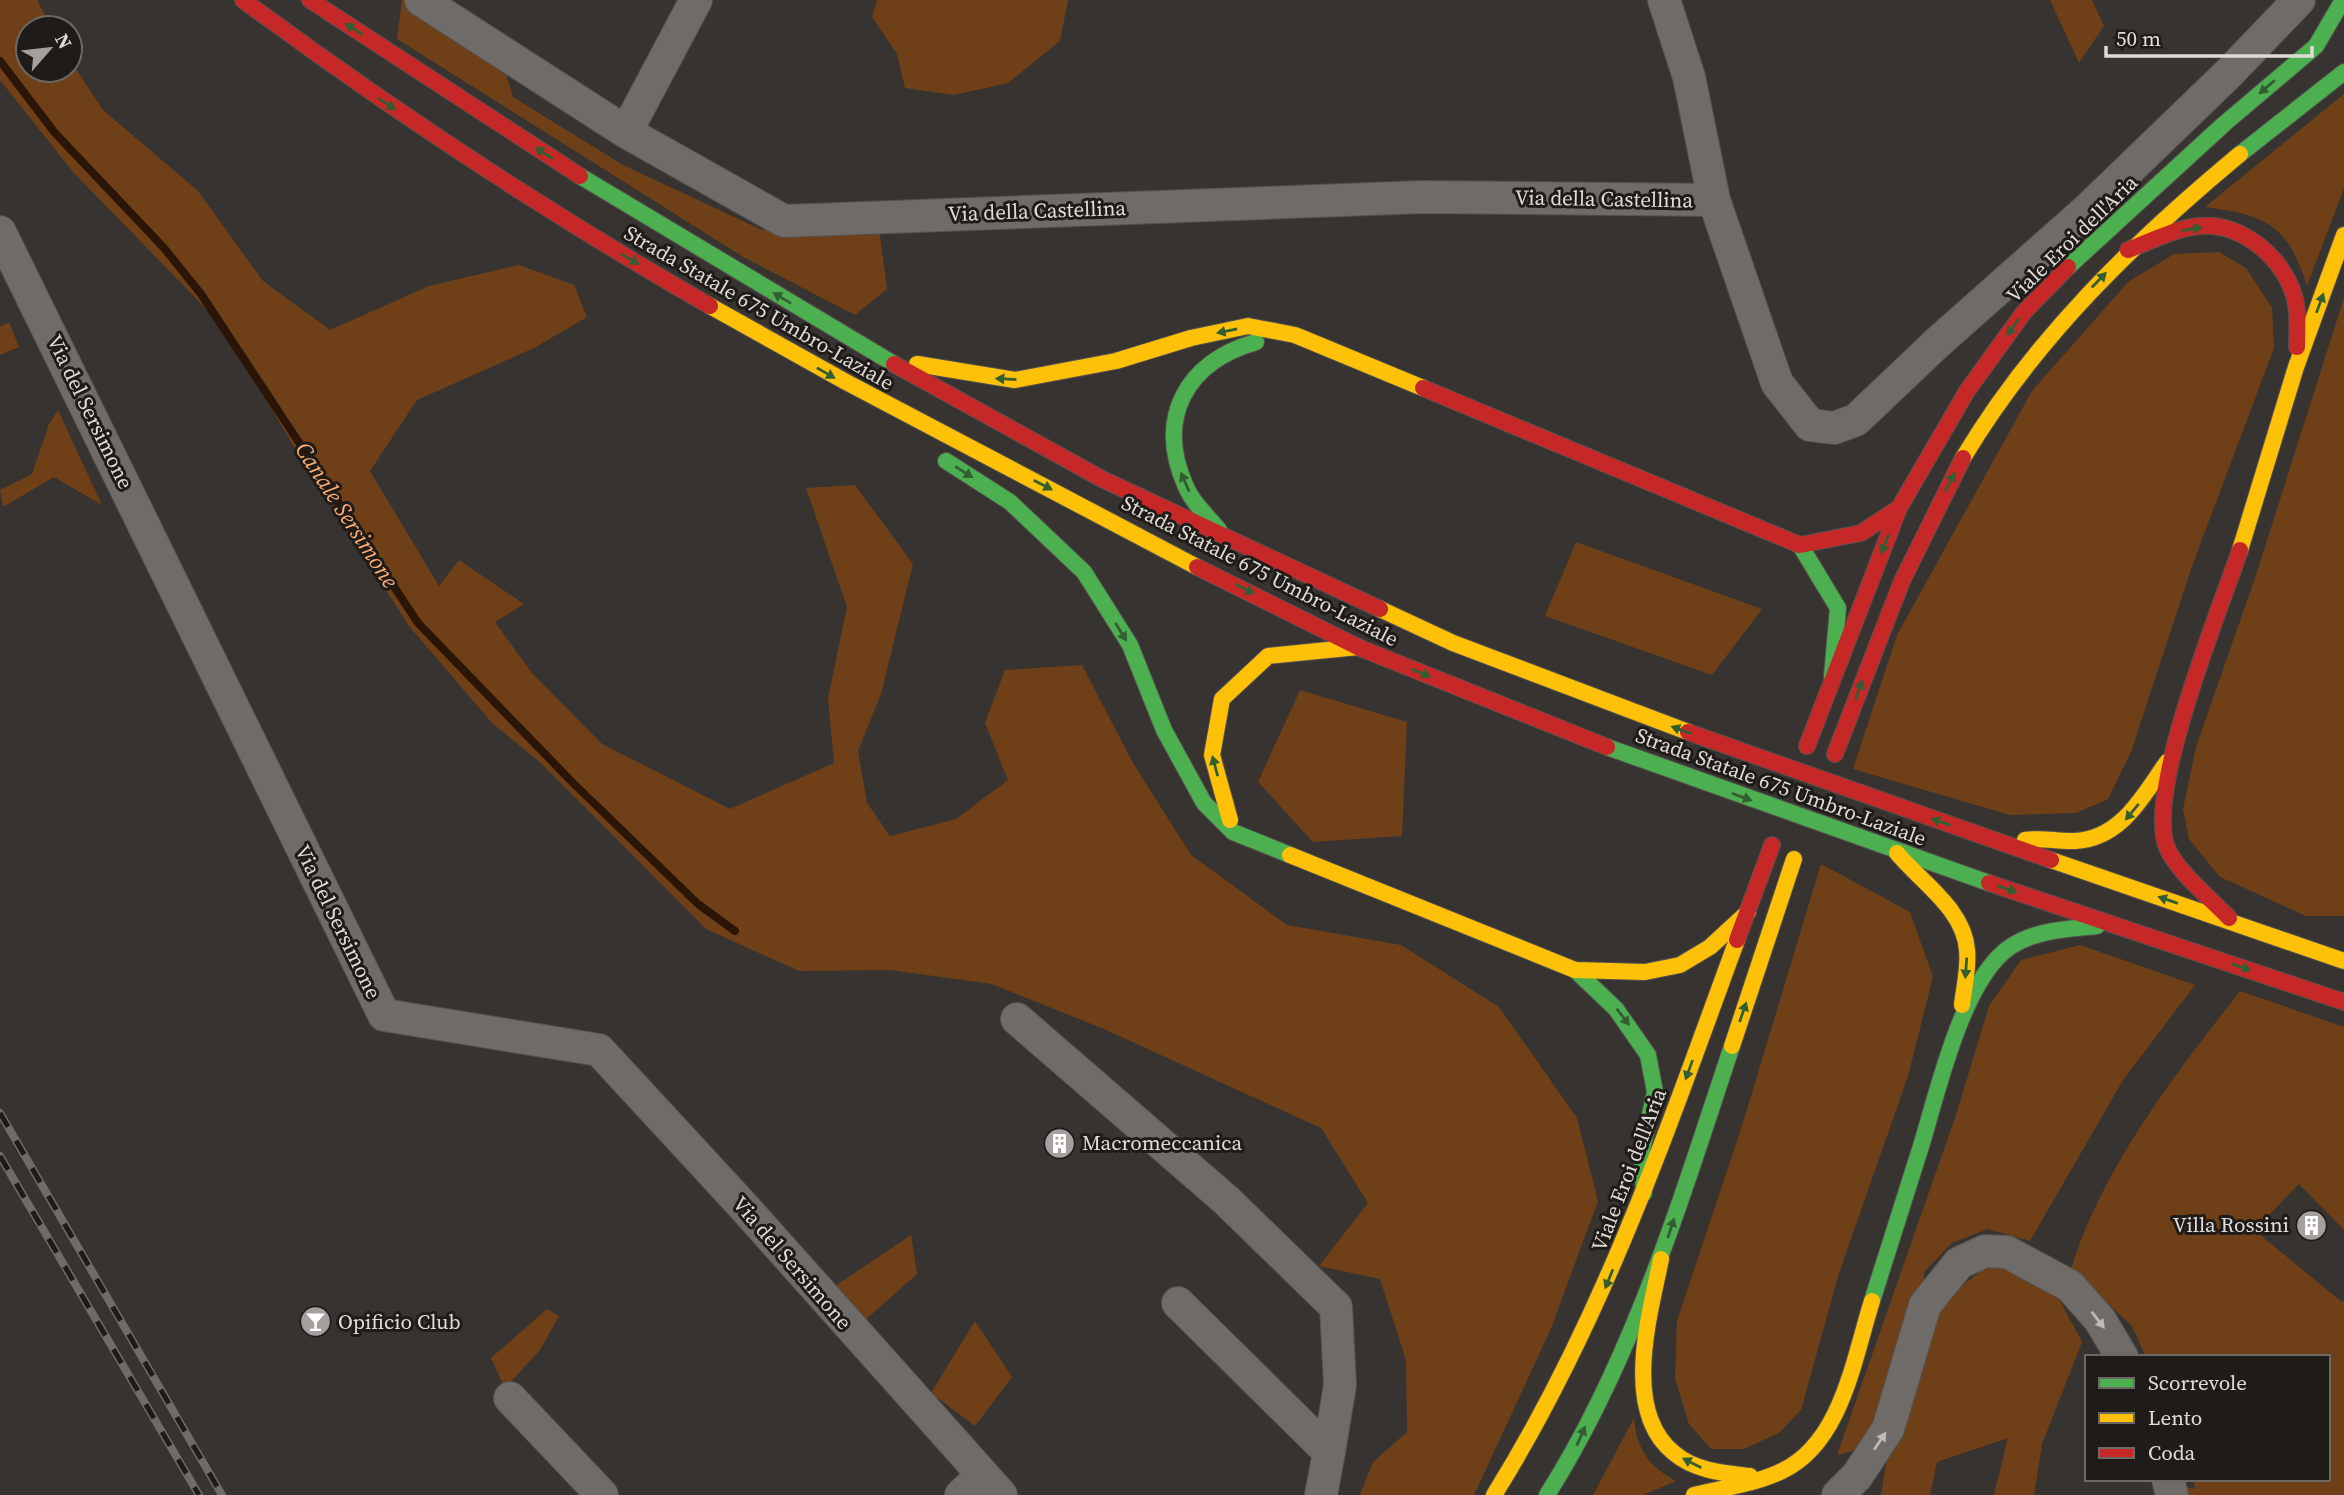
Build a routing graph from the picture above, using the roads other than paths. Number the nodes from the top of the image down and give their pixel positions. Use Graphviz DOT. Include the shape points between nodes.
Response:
graph roads {
  1 [pos="243,0"];
  2 [pos="310,0"];
  3 [pos="421,0"];
  4 [pos="696,0"];
  5 [pos="1664,0"];
  6 [pos="2299,0"];
  7 [pos="2343,0"];
  8 [pos="2344,72"];
  9 [pos="626,132"];
  10 [pos="1714,200"];
  11 [pos="0,232"];
  12 [pos="2344,235"];
  13 [pos="2128,250"];
  14 [pos="1294,335"];
  15 [pos="883,358"];
  16 [pos="2296,367"];
  17 [pos="851,387"];
  18 [pos="893,428"];
  19 [pos="928,450"];
  20 [pos="1899,509"];
  21 [pos="1224,537"];
  22 [pos="1800,545"];
  23 [pos="1358,647"];
  24 [pos="1832,676"];
  25 [pos="1807,746"];
  26 [pos="1835,754"];
  27 [pos="2171,756"];
  28 [pos="1233,832"];
  29 [pos="1772,845"];
  30 [pos="2006,845"];
  31 [pos="1896,852"];
  32 [pos="1796,854"];
  33 [pos="1748,912"];
  34 [pos="2232,922"];
  35 [pos="2112,925"];
  36 [pos="2344,961"];
  37 [pos="1575,970"];
  38 [pos="2344,1002"];
  39 [pos="1017,1019"];
  40 [pos="1959,1026"];
  41 [pos="1644,1194"];
  42 [pos="1661,1259"];
  43 [pos="1178,1303"];
  44 [pos="2121,1355"];
  45 [pos="510,1398"];
  46 [pos="1329,1452"];
  47 [pos="1758,1478"];
  48 [pos="982,1488"];
  49 [pos="602,1495"];
  50 [pos="1321,1495"];
  51 [pos="1494,1495"];
  52 [pos="1547,1495"];
  53 [pos="1695,1495"];
  54 [pos="1838,1495"];
  1 -- 17 [label="main road, Strada Statale 675 Umbro-Laziale, one-way" via="310,52 570,224"];
  15 -- 2 [label="main road, Strada Statale 675 Umbro-Laziale, one-way" via="602,190"];
  3 -- 9 [label="street, Via della Castellina"];
  4 -- 9 [label="street"];
  5 -- 10 [label="street, Via della Castellina" via="1689,77"];
  6 -- 10 [label="street, Via della Castellina" via="2088,210 1957,324 1856,421 1834,428 1810,425 1777,383"];
  7 -- 20 [label="main road, Viale Eroi dell'Aria, one-way" via="2316,46 2224,124 2024,312 1967,391"];
  8 -- 13 [label="main road" via="2251,144"];
  9 -- 10 [label="street, Via della Castellina" via="784,221 1423,197"];
  11 -- 48 [label="street, Via del Sersimone" via="384,1015 599,1051"];
  16 -- 12 [label="main road, one-way"];
  13 -- 16 [label="main road, one-way" via="2175,232 2209,226 2239,231 2263,247 2294,295"];
  26 -- 13 [label="main road, one-way" via="1898,584 1954,473 2014,380 2070,310"];
  14 -- 15 [label="main road, one-way" via="1248,326 1116,361 1015,380"];
  21 -- 14 [label="main road, one-way" via="1187,489 1175,458 1174,425 1183,392 1202,365 1244,344"];
  14 -- 22 [label="main road"];
  15 -- 21 [label="main road, Strada Statale 675 Umbro-Laziale" via="1102,480"];
  16 -- 27 [label="main road"];
  17 -- 18 [label="main road"];
  17 -- 23 [label="main road, Strada Statale 675 Umbro-Laziale, one-way"];
  19 -- 28 [label="main road, one-way" via="1010,502 1084,572 1130,645 1164,730 1204,803"];
  20 -- 22 [label="main road" via="1861,534"];
  20 -- 24 [label="main road, Viale Eroi dell'Aria, one-way"];
  30 -- 21 [label="main road, Strada Statale 675 Umbro-Laziale, one-way" via="1743,753 1453,643"];
  22 -- 24 [label="main road" via="1838,608"];
  28 -- 23 [label="main road, one-way" via="1212,755 1222,699 1268,656"];
  23 -- 31 [label="main road, Strada Statale 675 Umbro-Laziale, one-way" via="1563,731"];
  24 -- 25 [label="main road, Viale Eroi dell'Aria"];
  27 -- 30 [label="main road, one-way" via="2137,807 2121,825 2103,835 2077,841 2034,838"];
  27 -- 34 [label="main road" via="2163,825 2166,846"];
  28 -- 37 [label="main road"];
  29 -- 33 [label="main road, Viale Eroi dell'Aria"];
  34 -- 30 [label="main road, Strada Statale 675 Umbro-Laziale, one-way"];
  31 -- 35 [label="main road, Strada Statale 675 Umbro-Laziale, one-way"];
  31 -- 40 [label="main road, one-way" via="1947,906 1965,935 1967,963"];
  42 -- 32 [label="main road, one-way"];
  33 -- 37 [label="main road" via="1710,947 1680,965 1645,972"];
  33 -- 41 [label="main road, Viale Eroi dell'Aria, one-way"];
  34 -- 36 [label="main road, Strada Statale 675 Umbro-Laziale"];
  35 -- 38 [label="main road, Strada Statale 675 Umbro-Laziale, one-way"];
  35 -- 40 [label="main road" via="2049,929 2006,946 1982,978"];
  37 -- 41 [label="main road, one-way" via="1614,1004 1651,1063 1655,1093 1642,1149"];
  39 -- 46 [label="street" via="1226,1200 1336,1307 1340,1385"];
  40 -- 47 [label="main road" via="1839,1405 1805,1457"];
  41 -- 51 [label="main road, Viale Eroi dell'Aria, one-way" via="1602,1297 1550,1404"];
  47 -- 42 [label="main road, one-way" via="1700,1468 1670,1451 1650,1424 1642,1393"];
  52 -- 42 [label="main road, one-way" via="1575,1451"];
  43 -- 46 [label="street"];
  54 -- 44 [label="street, one-way" via="1857,1476 1888,1429 1925,1305 1959,1263 1985,1251 2007,1252 2070,1286 2100,1320"];
  45 -- 49 [label="street"];
  46 -- 50 [label="street"];
  47 -- 53 [label="main road"];
}
